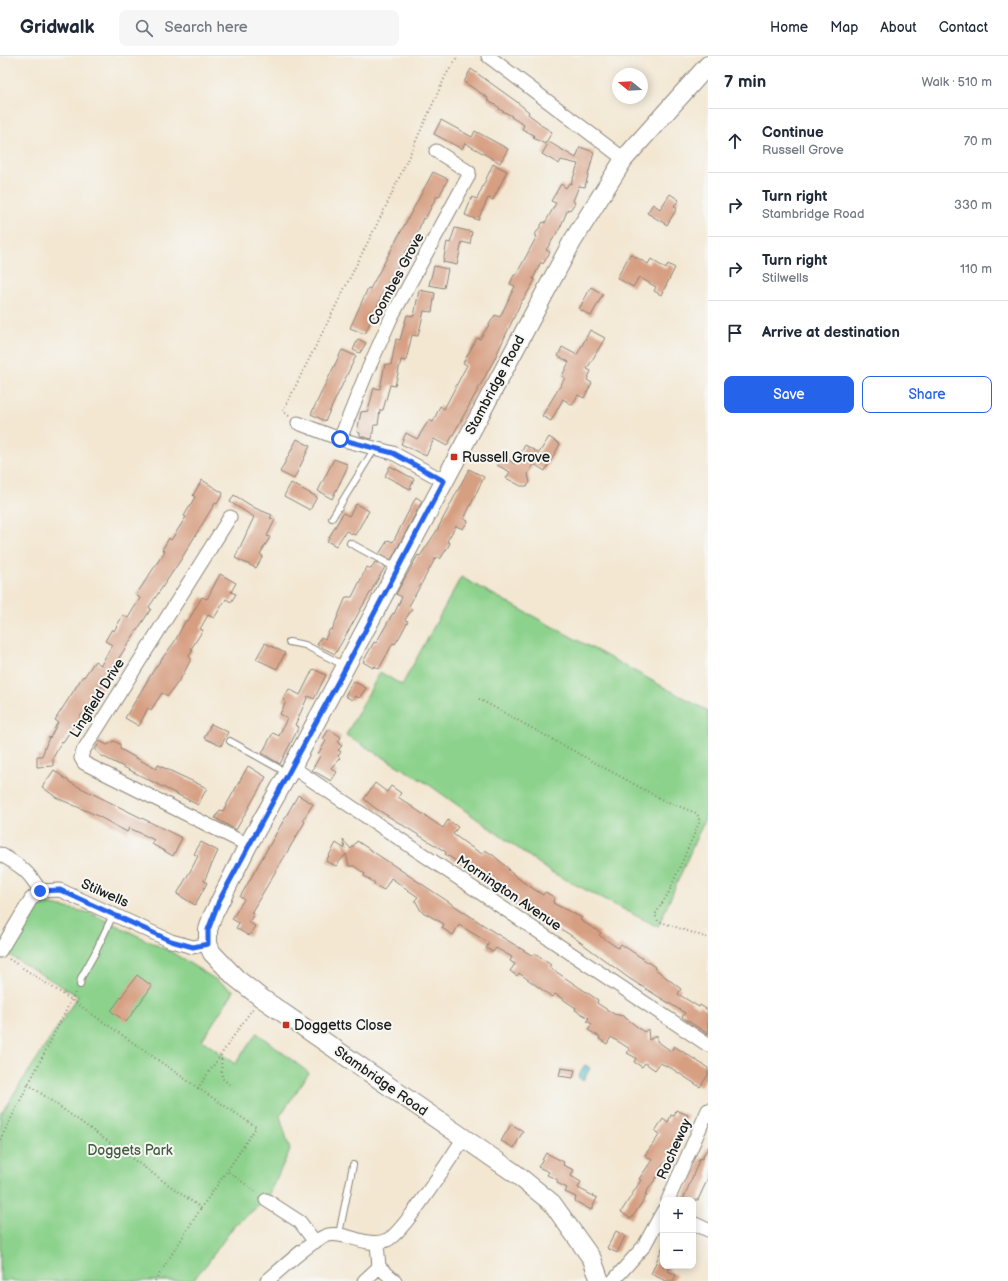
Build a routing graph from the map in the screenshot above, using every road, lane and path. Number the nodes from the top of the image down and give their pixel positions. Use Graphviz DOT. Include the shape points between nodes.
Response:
graph roads {
  1 [pos="458,56"];
  2 [pos="488,56"];
  3 [pos="708,64"];
  4 [pos="436,152"];
  5 [pos="624,159"];
  6 [pos="298,423"];
  7 [pos="340,439"];
  8 [pos="375,448"];
  9 [pos="444,481"];
  10 [pos="230,517"];
  11 [pos="332,518"];
  12 [pos="350,543"];
  13 [pos="397,569"];
  14 [pos="289,642"];
  15 [pos="346,667"];
  16 [pos="479,699"];
  17 [pos="230,741"];
  18 [pos="290,770"];
  19 [pos="248,845"];
  20 [pos="0,854"];
  21 [pos="40,891"];
  22 [pos="113,915"];
  23 [pos="708,938"];
  24 [pos="208,944"];
  25 [pos="3,954"];
  26 [pos="80,985"];
  27 [pos="260,997"];
  28 [pos="72,1000"];
  29 [pos="708,1045"];
  30 [pos="221,1053"];
  31 [pos="28,1084"];
  32 [pos="231,1086"];
  33 [pos="198,1088"];
  34 [pos="708,1110"];
  35 [pos="464,1138"];
  36 [pos="0,1140"];
  37 [pos="353,1165"];
  38 [pos="227,1171"];
  39 [pos="669,1197"];
  40 [pos="266,1200"];
  41 [pos="201,1208"];
  42 [pos="660,1217"];
  43 [pos="696,1224"];
  44 [pos="708,1230"];
  45 [pos="339,1234"];
  46 [pos="315,1242"];
  47 [pos="377,1243"];
  48 [pos="379,1267"];
  49 [pos="155,1281"];
  50 [pos="267,1281"];
  51 [pos="364,1281"];
  52 [pos="395,1281"];
  53 [pos="600,1281"];
  54 [pos="613,1281"];
  1 -- 6 [label="path" via="446,75 388,202 283,411"];
  2 -- 5 [label="street"];
  3 -- 5 [label="street, Stambridge Road"];
  4 -- 7 [label="street, Coombes Grove" via="469,172 468,177 391,318"];
  5 -- 9 [label="street, Stambridge Road" via="572,242"];
  6 -- 7 [label="street"];
  7 -- 8 [label="street"];
  8 -- 9 [label="street" via="393,453"];
  8 -- 11 [label="lane"];
  9 -- 13 [label="street, Stambridge Road"];
  10 -- 19 [label="street, Lingfield Drive" via="82,751 81,758 84,763"];
  12 -- 13 [label="lane"];
  13 -- 15 [label="street, Stambridge Road"];
  14 -- 15 [label="lane" via="305,645"];
  15 -- 18 [label="street, Stambridge Road"];
  16 -- 23 [label="path" via="663,800 696,813 699,823 669,892 655,915 658,921"];
  17 -- 18 [label="lane"];
  18 -- 19 [label="street, Stambridge Road"];
  18 -- 29 [label="street, Mornington Avenue"];
  19 -- 24 [label="street, Stambridge Road" via="212,917 208,930"];
  20 -- 21 [label="street" via="25,869"];
  21 -- 22 [label="street, Stilwells" via="60,890"];
  21 -- 25 [label="street" via="31,899"];
  22 -- 24 [label="street, Stilwells" via="171,941 193,947"];
  22 -- 26 [label="lane" via="81,978"];
  24 -- 27 [label="street, Stambridge Road" via="218,961"];
  25 -- 28 [label="path"];
  26 -- 28 [label="path"];
  27 -- 30 [label="path"];
  27 -- 35 [label="street, Stambridge Road"];
  28 -- 31 [label="path"];
  28 -- 33 [label="path"];
  30 -- 32 [label="path" via="222,1078"];
  30 -- 33 [label="path"];
  31 -- 36 [label="path"];
  31 -- 41 [label="path"];
  33 -- 38 [label="path" via="256,1127"];
  34 -- 39 [label="street, Rocheway"];
  35 -- 47 [label="street" via="396,1235"];
  35 -- 53 [label="street, Stambridge Road" via="552,1203 592,1259"];
  37 -- 45 [label="lane"];
  38 -- 40 [label="path"];
  38 -- 41 [label="path"];
  40 -- 46 [label="street" via="300,1222"];
  41 -- 49 [label="path"];
  42 -- 54 [label="street" via="644,1246"];
  43 -- 44 [label="street"];
  45 -- 46 [label="street" via="326,1235"];
  45 -- 47 [label="street"];
  46 -- 50 [label="street"];
  47 -- 48 [label="street"];
  48 -- 51 [label="street"];
  48 -- 52 [label="street"];
}
